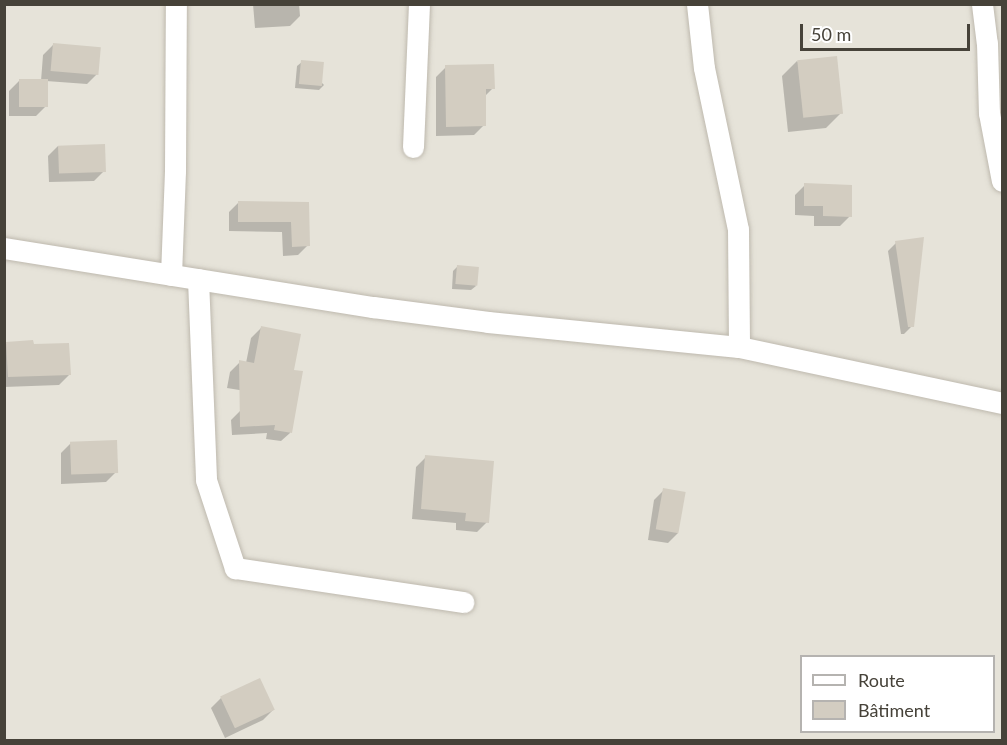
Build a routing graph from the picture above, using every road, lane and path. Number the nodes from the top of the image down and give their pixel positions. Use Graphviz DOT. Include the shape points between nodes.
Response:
graph roads {
  1 [pos="176,4"];
  2 [pos="419,4"];
  3 [pos="697,4"];
  4 [pos="982,4"];
  5 [pos="413,147"];
  6 [pos="1002,181"];
  7 [pos="4,248"];
  8 [pos="171,275"];
  9 [pos="198,279"];
  10 [pos="739,347"];
  11 [pos="1002,403"];
  12 [pos="463,602"];
  1 -- 8 [label="street"];
  2 -- 5 [label="street"];
  3 -- 10 [label="street" via="704,68 738,229"];
  4 -- 6 [label="street" via="989,113"];
  7 -- 8 [label="street"];
  8 -- 9 [label="street"];
  9 -- 10 [label="street" via="488,322"];
  9 -- 12 [label="street" via="206,480 235,568"];
  10 -- 11 [label="street"];
}
